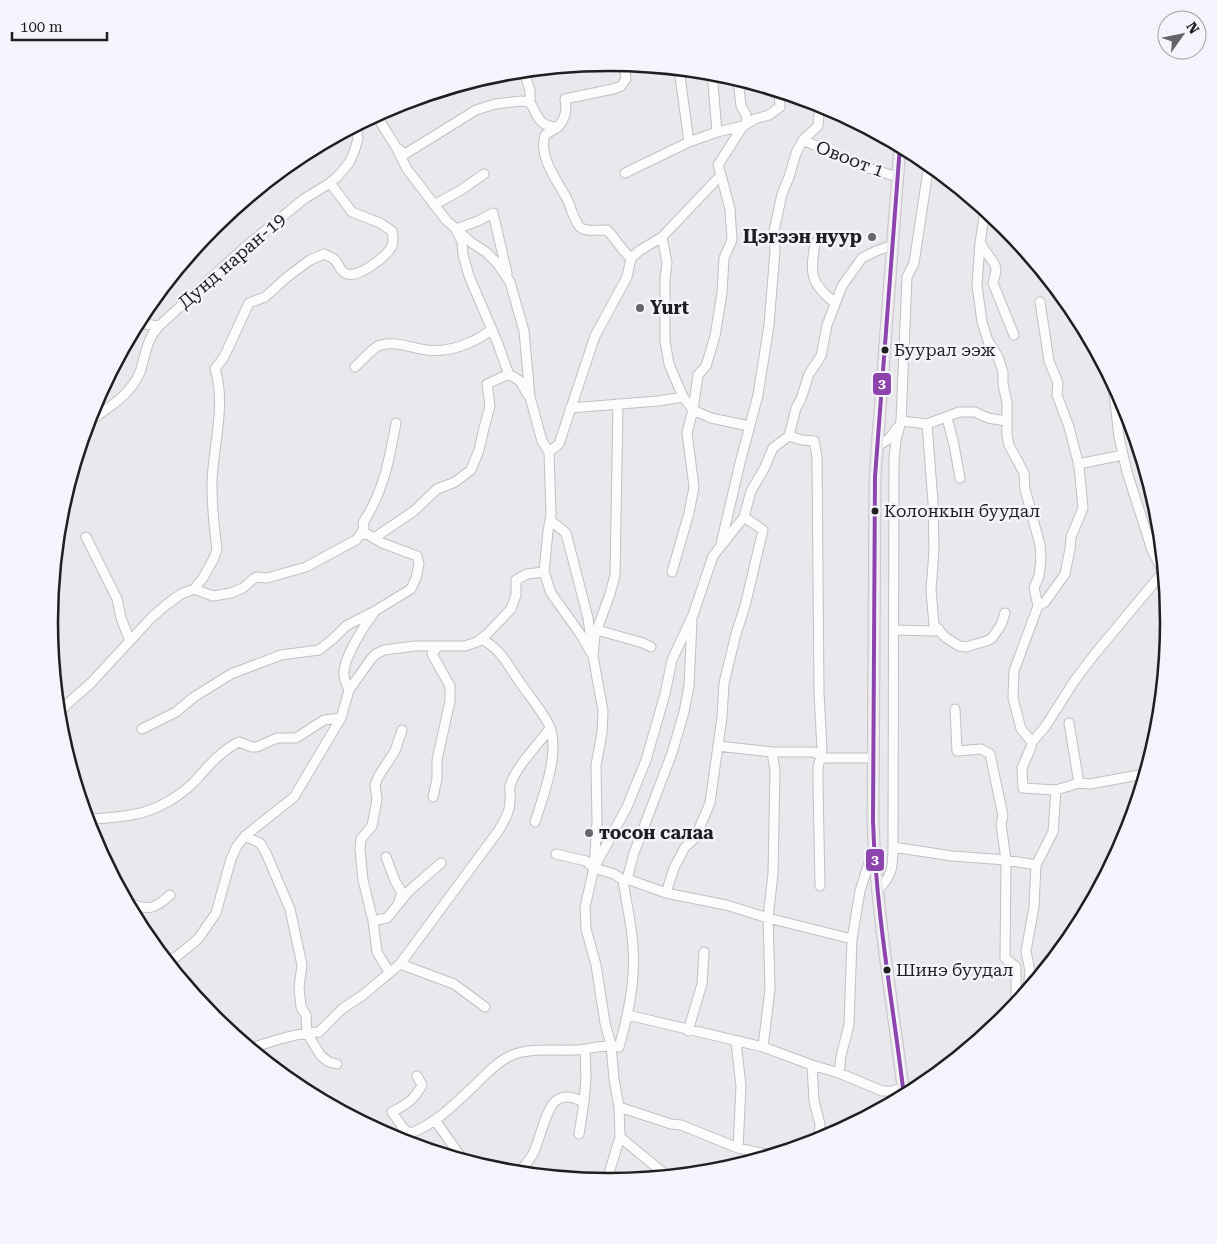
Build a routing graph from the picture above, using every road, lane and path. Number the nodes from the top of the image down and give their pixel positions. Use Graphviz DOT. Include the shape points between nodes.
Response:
graph roads {
  1 [pos="625,71"];
  2 [pos="679,76"];
  3 [pos="526,78"];
  4 [pos="713,81"];
  5 [pos="739,87"];
  6 [pos="779,98"];
  7 [pos="530,102"];
  8 [pos="819,113"];
  9 [pos="380,121"];
  10 [pos="745,125"];
  11 [pos="558,127"];
  12 [pos="357,132"];
  13 [pos="717,132"];
  14 [pos="803,140"];
  15 [pos="689,142"];
  16 [pos="396,147"];
  17 [pos="899,154"];
  18 [pos="625,173"];
  19 [pos="928,173"];
  20 [pos="484,174"];
  21 [pos="721,175"];
  22 [pos="898,177"];
  23 [pos="330,183"];
  24 [pos="434,205"];
  25 [pos="984,219"];
  26 [pos="456,229"];
  27 [pos="662,237"];
  28 [pos="815,243"];
  29 [pos="980,244"];
  30 [pos="893,245"];
  31 [pos="631,258"];
  32 [pos="978,274"];
  33 [pos="510,282"];
  34 [pos="993,283"];
  35 [pos="1040,302"];
  36 [pos="836,303"];
  37 [pos="145,324"];
  38 [pos="159,326"];
  39 [pos="492,329"];
  40 [pos="1014,335"];
  41 [pos="355,367"];
  42 [pos="509,374"];
  43 [pos="530,397"];
  44 [pos="684,397"];
  45 [pos="618,404"];
  46 [pos="1116,407"];
  47 [pos="570,408"];
  48 [pos="693,410"];
  49 [pos="98,415"];
  50 [pos="947,418"];
  51 [pos="901,421"];
  52 [pos="1006,421"];
  53 [pos="396,422"];
  54 [pos="927,424"];
  55 [pos="749,426"];
  56 [pos="789,436"];
  57 [pos="876,447"];
  58 [pos="549,452"];
  59 [pos="1123,455"];
  60 [pos="1078,464"];
  61 [pos="960,478"];
  62 [pos="744,517"];
  63 [pos="550,520"];
  64 [pos="360,535"];
  65 [pos="86,537"];
  66 [pos="374,538"];
  67 [pos="721,544"];
  68 [pos="1156,558"];
  69 [pos="544,572"];
  70 [pos="672,572"];
  71 [pos="1157,580"];
  72 [pos="194,589"];
  73 [pos="1038,606"];
  74 [pos="375,611"];
  75 [pos="1005,613"];
  76 [pos="693,615"];
  77 [pos="939,629"];
  78 [pos="597,630"];
  79 [pos="894,630"];
  80 [pos="481,639"];
  81 [pos="130,640"];
  82 [pos="438,646"];
  83 [pos="651,647"];
  84 [pos="593,656"];
  85 [pos="348,690"];
  86 [pos="64,707"];
  87 [pos="955,709"];
  88 [pos="341,718"];
  89 [pos="1069,722"];
  90 [pos="550,728"];
  91 [pos="142,729"];
  92 [pos="402,730"];
  93 [pos="1032,742"];
  94 [pos="718,746"];
  95 [pos="772,752"];
  96 [pos="821,756"];
  97 [pos="874,758"];
  98 [pos="1138,775"];
  99 [pos="1079,783"];
  100 [pos="1056,790"];
  101 [pos="433,796"];
  102 [pos="94,819"];
  103 [pos="535,822"];
  104 [pos="245,836"];
  105 [pos="894,847"];
  106 [pos="874,849"];
  107 [pos="556,854"];
  108 [pos="386,858"];
  109 [pos="1006,860"];
  110 [pos="440,862"];
  111 [pos="1036,866"];
  112 [pos="594,868"];
  113 [pos="625,879"];
  114 [pos="820,886"];
  115 [pos="878,890"];
  116 [pos="666,893"];
  117 [pos="170,895"];
  118 [pos="135,904"];
  119 [pos="398,904"];
  120 [pos="768,918"];
  121 [pos="373,921"];
  122 [pos="852,939"];
  123 [pos="704,952"];
  124 [pos="173,959"];
  125 [pos="400,964"];
  126 [pos="389,972"];
  127 [pos="1029,977"];
  128 [pos="1016,993"];
  129 [pos="485,1007"];
  130 [pos="628,1015"];
  131 [pos="688,1031"];
  132 [pos="307,1032"];
  133 [pos="736,1042"];
  134 [pos="611,1045"];
  135 [pos="257,1046"];
  136 [pos="763,1047"];
  137 [pos="585,1050"];
  138 [pos="337,1064"];
  139 [pos="812,1065"];
  140 [pos="839,1073"];
  141 [pos="417,1076"];
  142 [pos="903,1087"];
  143 [pos="897,1091"];
  144 [pos="584,1102"];
  145 [pos="619,1107"];
  146 [pos="435,1120"];
  147 [pos="819,1131"];
  148 [pos="579,1134"];
  149 [pos="411,1135"];
  150 [pos="620,1137"];
  151 [pos="738,1148"];
  152 [pos="457,1151"];
  153 [pos="758,1152"];
  154 [pos="524,1166"];
  155 [pos="661,1170"];
  156 [pos="609,1173"];
  1 -- 11 [label="street" via="626,79 621,86 565,99 566,114"];
  2 -- 15 [label="street"];
  3 -- 7 [label="street"];
  4 -- 13 [label="street"];
  5 -- 10 [label="street" via="746,115"];
  6 -- 10 [label="street" via="780,107"];
  7 -- 11 [label="street" via="539,120 548,127"];
  7 -- 16 [label="street" via="495,104 476,110 405,154"];
  8 -- 14 [label="street" via="818,126"];
  9 -- 16 [label="street"];
  10 -- 13 [label="street"];
  10 -- 21 [label="street" via="718,165"];
  11 -- 31 [label="street" via="544,134 543,144 549,168 579,226 607,230"];
  12 -- 23 [label="street, Дунд наран-19" via="358,139 349,163"];
  13 -- 15 [label="street"];
  14 -- 22 [label="street, Овоот 1" via="865,167"];
  14 -- 55 [label="street" via="782,194 774,231 769,325 758,396"];
  15 -- 18 [label="street"];
  16 -- 24 [label="street" via="407,169"];
  17 -- 22 [label="main road"];
  19 -- 51 [label="street" via="914,262 907,277"];
  20 -- 24 [label="street"];
  21 -- 27 [label="street"];
  21 -- 48 [label="street" via="730,208 732,240 724,258 715,336 706,366 698,375"];
  22 -- 30 [label="main road"];
  23 -- 38 [label="street, Дунд наран-19" via="304,199 245,247"];
  23 -- 72 [label="street" via="352,212 380,223 392,231 394,240 383,257 367,269 348,275 336,260 324,254 310,260 265,297 249,303 224,357 215,368 220,400 212,470 216,549 214,558"];
  24 -- 26 [label="street"];
  25 -- 29 [label="street"];
  26 -- 33 [label="street" via="490,255"];
  26 -- 33 [label="street" via="493,213"];
  26 -- 39 [label="street" via="469,276"];
  27 -- 31 [label="street"];
  27 -- 44 [label="street" via="667,263 665,342 669,364"];
  28 -- 36 [label="street" via="814,282"];
  29 -- 32 [label="street"];
  29 -- 34 [label="street" via="995,265"];
  30 -- 36 [label="street" via="876,250 859,261 842,286"];
  30 -- 57 [label="main road"];
  31 -- 47 [label="street" via="627,277 595,336"];
  32 -- 34 [label="street"];
  32 -- 52 [label="street" via="982,322 1003,372"];
  33 -- 43 [label="street" via="524,330"];
  34 -- 40 [label="street"];
  35 -- 60 [label="street" via="1049,361 1058,383 1057,395"];
  36 -- 56 [label="street" via="827,325 821,356 809,374"];
  37 -- 38 [label="street"];
  38 -- 49 [label="street, Дунд наран-19" via="151,335 139,374 126,392"];
  39 -- 41 [label="street" via="449,350 427,350 398,343 379,345"];
  39 -- 42 [label="street"];
  42 -- 43 [label="street" via="520,381"];
  42 -- 66 [label="street" via="487,384 490,406 471,470 437,490 414,511"];
  43 -- 58 [label="street" via="542,441"];
  44 -- 45 [label="street"];
  44 -- 48 [label="street"];
  45 -- 47 [label="street"];
  45 -- 78 [label="street" via="614,575"];
  46 -- 59 [label="street"];
  47 -- 58 [label="street" via="559,444"];
  48 -- 55 [label="street" via="711,418"];
  48 -- 70 [label="street" via="687,433 694,487"];
  50 -- 52 [label="street" via="959,412 975,412"];
  50 -- 54 [label="street"];
  50 -- 61 [label="street"];
  51 -- 54 [label="street"];
  51 -- 57 [label="street" via="892,435"];
  51 -- 79 [label="street" via="894,459"];
  52 -- 73 [label="street" via="1009,444 1024,473 1040,545 1039,576 1034,588"];
  53 -- 64 [label="street" via="381,490 362,523 364,528"];
  54 -- 77 [label="street" via="933,502 931,590 934,624"];
  55 -- 67 [label="street"];
  56 -- 62 [label="street" via="773,448 751,491"];
  56 -- 96 [label="street" via="814,441 817,457"];
  57 -- 97 [label="main road"];
  58 -- 63 [label="street"];
  59 -- 60 [label="street"];
  59 -- 68 [label="street"];
  60 -- 73 [label="street" via="1083,508 1071,537 1065,574 1045,602"];
  62 -- 67 [label="street"];
  62 -- 94 [label="street" via="763,530 724,683"];
  63 -- 69 [label="street"];
  63 -- 84 [label="street" via="566,533 588,618"];
  64 -- 66 [label="street"];
  64 -- 72 [label="street" via="306,567 267,578 257,577 243,588 231,592 213,596"];
  65 -- 81 [label="street" via="117,599"];
  66 -- 74 [label="street" via="417,556 419,564 411,589"];
  67 -- 76 [label="street" via="713,556"];
  69 -- 80 [label="street" via="527,574 516,580 516,595 510,609"];
  69 -- 84 [label="street" via="551,593"];
  71 -- 93 [label="street" via="1074,680 1046,727"];
  72 -- 81 [label="street" via="166,604"];
  73 -- 93 [label="street" via="1014,671 1013,698 1021,728"];
  74 -- 85 [label="street" via="355,641 346,664 344,675"];
  74 -- 91 [label="street" via="346,626 318,650 281,655 223,677 176,712"];
  75 -- 77 [label="street" via="992,638 967,648 959,646"];
  76 -- 112 [label="street" via="672,660 646,760 627,808"];
  76 -- 113 [label="street" via="689,686 684,712"];
  77 -- 79 [label="street"];
  78 -- 83 [label="street"];
  78 -- 84 [label="street"];
  79 -- 105 [label="street"];
  80 -- 82 [label="street" via="466,646"];
  80 -- 90 [label="street" via="502,655"];
  81 -- 86 [label="street"];
  82 -- 85 [label="street" via="384,650 376,654"];
  82 -- 101 [label="street" via="432,654 450,686 450,702"];
  84 -- 112 [label="street" via="603,711 596,765"];
  85 -- 88 [label="street"];
  87 -- 109 [label="street" via="958,750 981,749 990,754 1003,816 1001,824"];
  88 -- 102 [label="street" via="324,720 296,738 278,738 257,747 239,742 220,754 189,787 163,804 138,814"];
  88 -- 104 [label="street" via="294,797"];
  89 -- 99 [label="street"];
  90 -- 103 [label="street" via="552,763"];
  90 -- 125 [label="street" via="513,779 509,810 499,830"];
  92 -- 121 [label="street" via="395,751 378,776 372,826 361,839 363,880"];
  93 -- 100 [label="street" via="1022,768 1023,788"];
  94 -- 95 [label="street"];
  94 -- 116 [label="street" via="710,803 695,838 685,847 674,868"];
  95 -- 96 [label="street" via="814,752"];
  95 -- 120 [label="street" via="775,771 773,874"];
  96 -- 97 [label="street"];
  96 -- 114 [label="street" via="818,768"];
  97 -- 106 [label="main road"];
  98 -- 99 [label="street"];
  99 -- 100 [label="street"];
  100 -- 111 [label="street" via="1053,832"];
  104 -- 124 [label="street" via="231,859 216,913 198,939"];
  104 -- 132 [label="street" via="260,843 290,909 302,965 298,987"];
  105 -- 109 [label="street"];
  105 -- 115 [label="street" via="891,873"];
  106 -- 115 [label="main road"];
  106 -- 122 [label="street" via="860,891"];
  107 -- 112 [label="street" via="586,861"];
  108 -- 119 [label="street" via="402,894"];
  109 -- 111 [label="street"];
  109 -- 128 [label="street" via="1005,958 1016,966"];
  110 -- 119 [label="street"];
  111 -- 127 [label="street" via="1034,907 1026,951"];
  112 -- 113 [label="street"];
  112 -- 134 [label="street" via="585,907 586,929"];
  113 -- 116 [label="street"];
  113 -- 130 [label="street" via="634,946"];
  115 -- 142 [label="main road" via="882,943"];
  116 -- 120 [label="street" via="726,905"];
  117 -- 118 [label="street" via="150,908"];
  119 -- 121 [label="street" via="387,918"];
  120 -- 122 [label="street"];
  120 -- 136 [label="street" via="770,989"];
  121 -- 126 [label="street" via="377,952"];
  122 -- 140 [label="street" via="850,1025"];
  123 -- 131 [label="street" via="702,984"];
  125 -- 126 [label="street"];
  125 -- 129 [label="street" via="454,984"];
  126 -- 132 [label="street" via="337,1013 322,1030"];
  130 -- 131 [label="street"];
  130 -- 134 [label="street" via="619,1047"];
  131 -- 133 [label="street"];
  132 -- 135 [label="street"];
  132 -- 138 [label="street" via="321,1056"];
  133 -- 136 [label="street"];
  133 -- 151 [label="street" via="741,1086"];
  134 -- 137 [label="street"];
  134 -- 145 [label="street"];
  136 -- 139 [label="street"];
  137 -- 144 [label="street"];
  137 -- 146 [label="street" via="544,1050 510,1056"];
  139 -- 140 [label="street"];
  139 -- 147 [label="street"];
  140 -- 143 [label="street" via="882,1091"];
  141 -- 149 [label="street" via="422,1085 416,1096 392,1112"];
  144 -- 148 [label="street"];
  144 -- 154 [label="street" via="572,1097 556,1100 550,1107 533,1154"];
  145 -- 150 [label="street"];
  145 -- 151 [label="street" via="681,1125"];
  146 -- 149 [label="street"];
  146 -- 152 [label="street"];
  150 -- 155 [label="street"];
  150 -- 156 [label="street"];
  151 -- 153 [label="street"];
}
